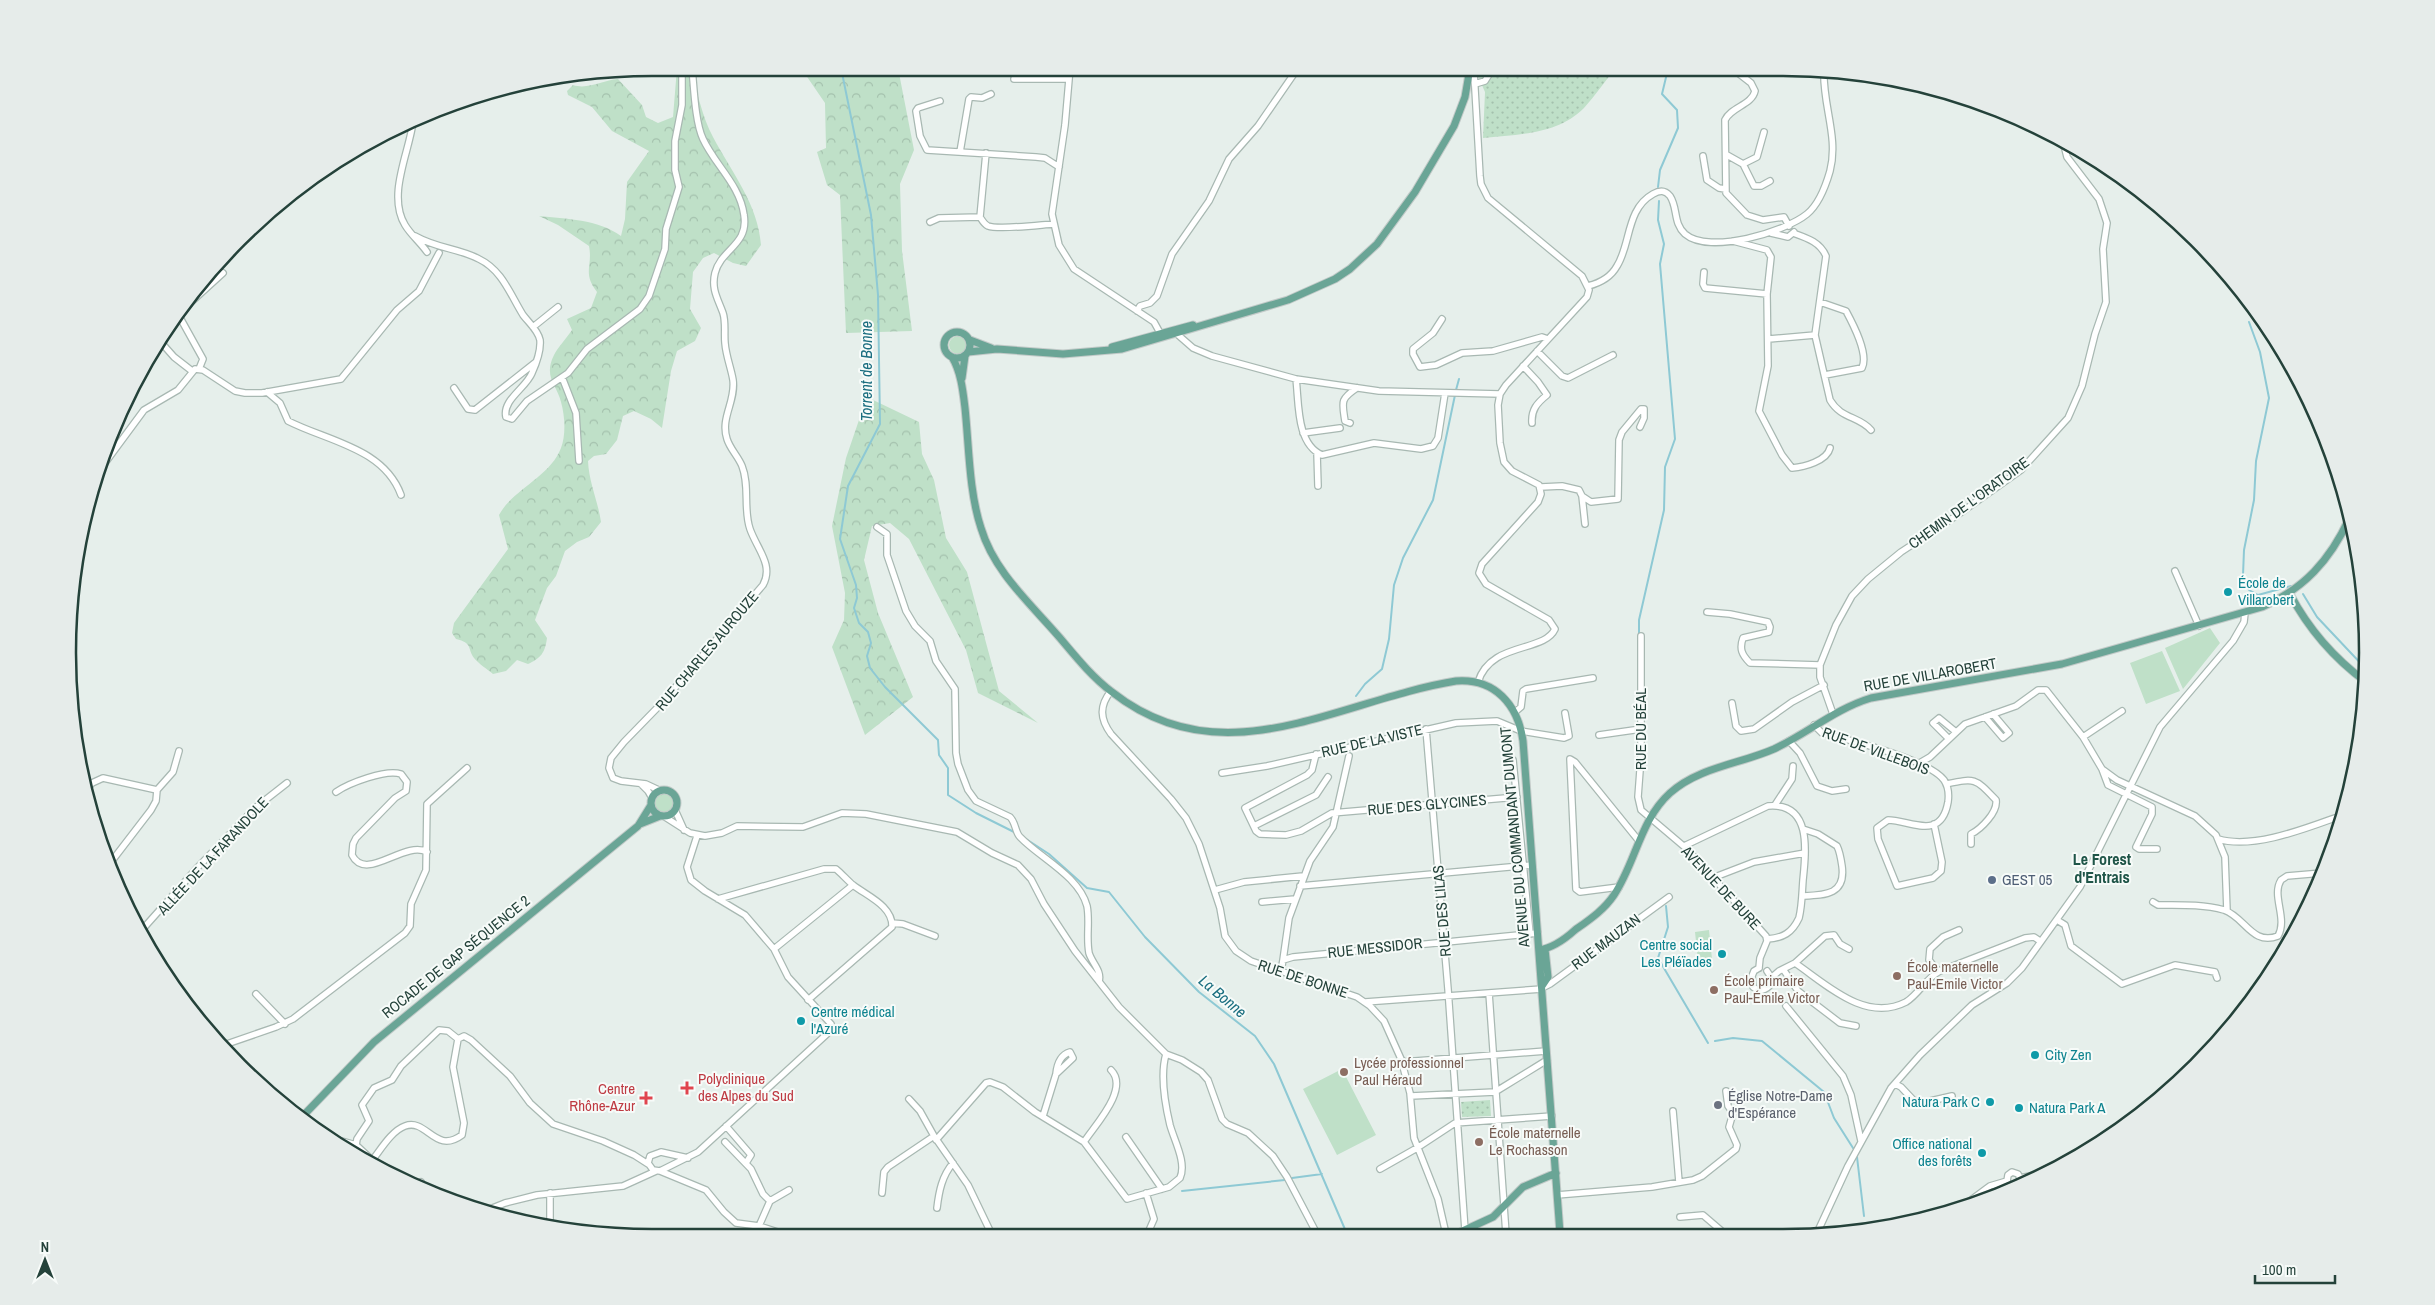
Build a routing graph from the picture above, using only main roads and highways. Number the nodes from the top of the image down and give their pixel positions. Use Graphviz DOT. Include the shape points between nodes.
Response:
graph roads {
  1 [pos="1469,76"];
  2 [pos="1211,321"];
  3 [pos="970,340"];
  4 [pos="997,349"];
  5 [pos="1096,351"];
  6 [pos="966,354"];
  7 [pos="952,357"];
  8 [pos="962,386"];
  9 [pos="2345,527"];
  10 [pos="2290,594"];
  11 [pos="2358,675"];
  12 [pos="651,802"];
  13 [pos="663,816"];
  14 [pos="638,826"];
  15 [pos="1542,949"];
  16 [pos="306,1113"];
  17 [pos="1556,1173"];
  18 [pos="1467,1229"];
  19 [pos="1560,1229"];
  1 -- 2 [label="main road" via="1454,126 1404,209 1366,256 1335,278 1304,294"];
  2 -- 5 [label="main road"];
  2 -- 5 [label="main road" via="1138,346"];
  3 -- 4 [label="main road"];
  3 -- 6 [label="main road"];
  3 -- 7 [label="main road" via="960,332 948,335 944,346"];
  4 -- 5 [label="main road" via="1054,353"];
  4 -- 6 [label="main road"];
  6 -- 7 [label="main road"];
  6 -- 8 [label="main road"];
  7 -- 8 [label="main road"];
  8 -- 15 [label="main road, AVENUE DU COMMANDANT DUMONT" via="980,528 1000,569 1096,678 1118,697 1145,713 1171,724 1214,733 1238,734 1285,726 1456,681 1478,682 1501,696 1515,712 1522,731 1536,914 1534,934"];
  9 -- 10 [label="main road, RUE DE VILLAROBERT" via="2320,566"];
  10 -- 11 [label="main road" via="2312,628"];
  10 -- 15 [label="main road, RUE DE VILLAROBERT" via="2242,614 2034,670 1871,698 1833,714 1789,741 1758,755 1694,777 1671,792 1651,817 1619,887 1606,905 1570,935"];
  12 -- 13 [label="main road" via="654,812"];
  12 -- 13 [label="main road" via="660,790 668,790 676,796 675,810"];
  12 -- 14 [label="main road, ROCADE DE GAP SÉQUENCE 2"];
  13 -- 14 [label="main road, ROCADE DE GAP SÉQUENCE 2"];
  14 -- 16 [label="main road, ROCADE DE GAP SÉQUENCE 2" via="374,1042"];
  15 -- 17 [label="main road, AVENUE DU COMMANDANT DUMONT" via="1548,978 1542,988"];
  17 -- 18 [label="main road" via="1523,1187 1493,1217"];
  17 -- 19 [label="main road"];
}
